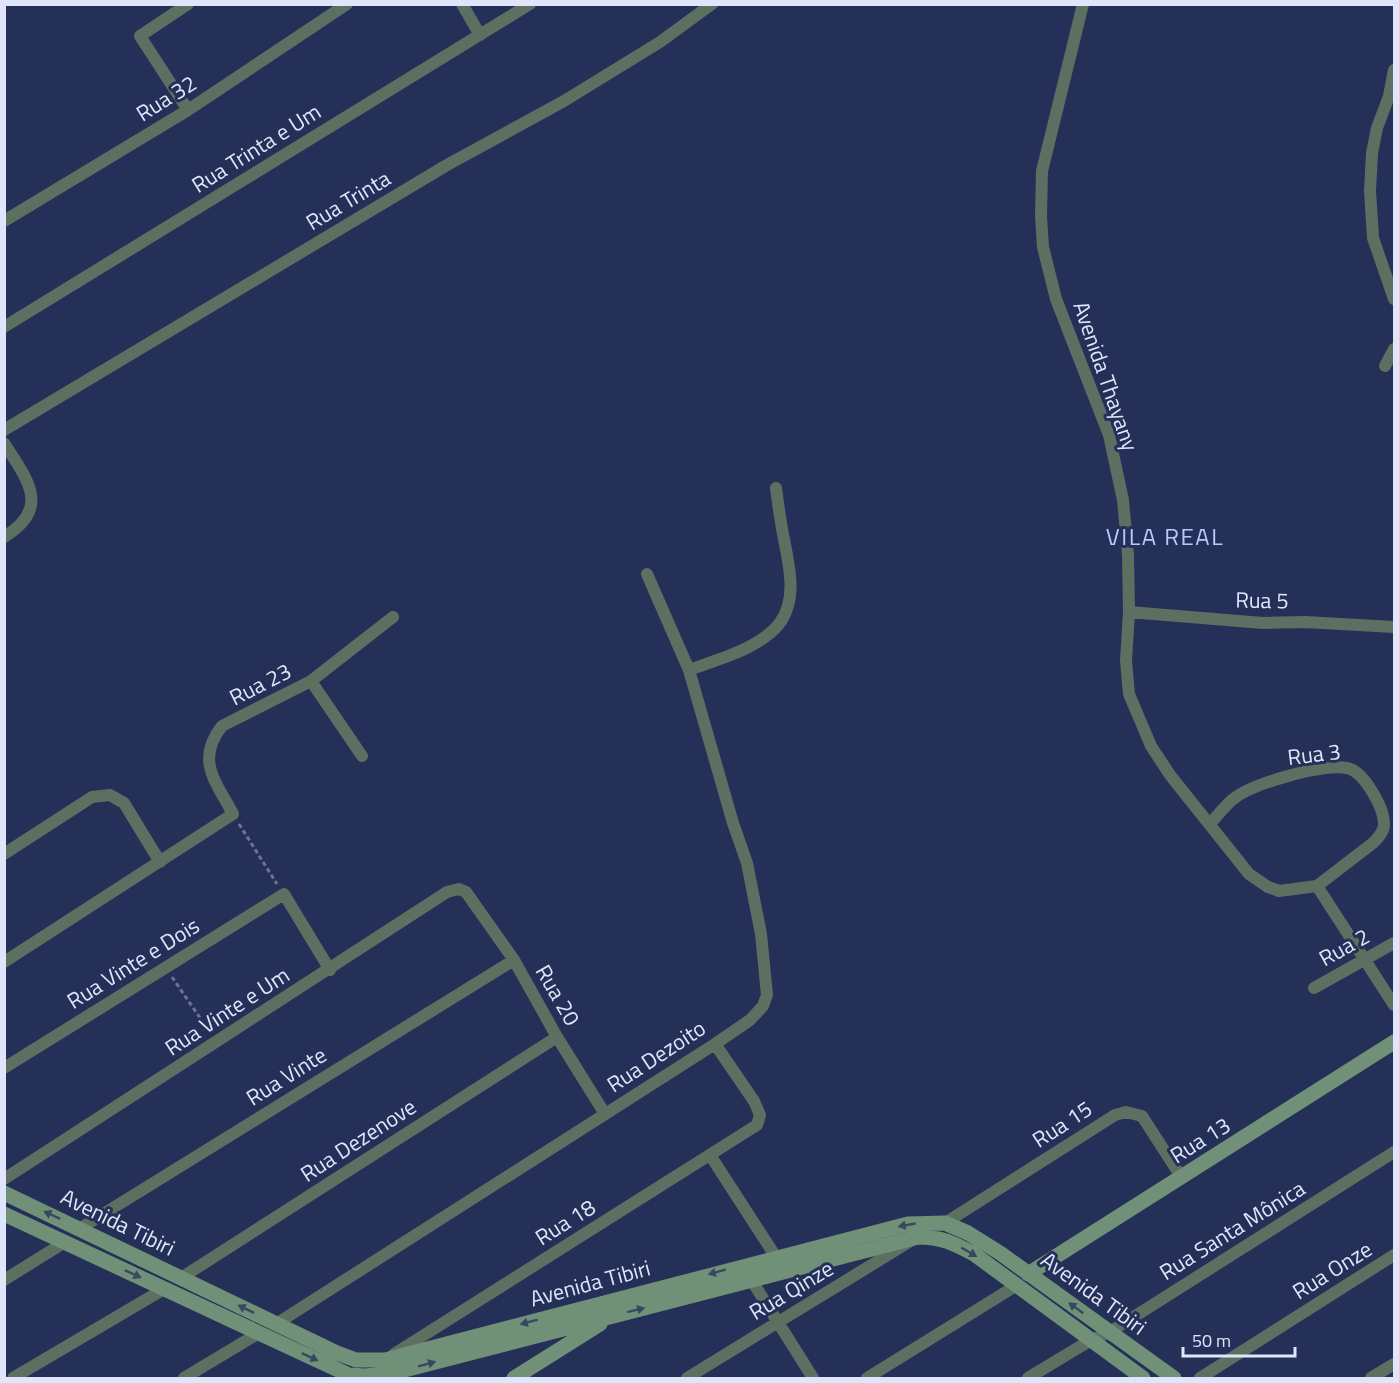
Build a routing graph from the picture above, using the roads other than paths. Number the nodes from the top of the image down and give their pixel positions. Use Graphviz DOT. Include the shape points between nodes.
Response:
graph roads {
  1 [pos="188,4"];
  2 [pos="347,4"];
  3 [pos="462,4"];
  4 [pos="531,4"];
  5 [pos="712,4"];
  6 [pos="1083,4"];
  7 [pos="480,34"];
  8 [pos="1395,70"];
  9 [pos="188,110"];
  10 [pos="4,221"];
  11 [pos="1395,298"];
  12 [pos="4,327"];
  13 [pos="1395,349"];
  14 [pos="1385,366"];
  15 [pos="4,430"];
  16 [pos="4,443"];
  17 [pos="776,488"];
  18 [pos="4,537"];
  19 [pos="647,574"];
  20 [pos="1129,612"];
  21 [pos="393,617"];
  22 [pos="1395,627"];
  23 [pos="689,670"];
  24 [pos="311,681"];
  25 [pos="362,756"];
  26 [pos="1210,824"];
  27 [pos="4,854"];
  28 [pos="160,862"];
  29 [pos="1317,886"];
  30 [pos="471,899"];
  31 [pos="1395,943"];
  32 [pos="1365,959"];
  33 [pos="514,960"];
  34 [pos="4,962"];
  35 [pos="330,970"];
  36 [pos="1314,988"];
  37 [pos="1395,1005"];
  38 [pos="557,1036"];
  39 [pos="1395,1042"];
  40 [pos="715,1044"];
  41 [pos="4,1068"];
  42 [pos="605,1114"];
  43 [pos="1395,1152"];
  44 [pos="710,1155"];
  45 [pos="1182,1178"];
  46 [pos="4,1179"];
  47 [pos="4,1193"];
  48 [pos="4,1214"];
  49 [pos="945,1223"];
  50 [pos="79,1228"];
  51 [pos="918,1237"];
  52 [pos="65,1242"];
  53 [pos="114,1246"];
  54 [pos="1395,1255"];
  55 [pos="776,1257"];
  56 [pos="103,1260"];
  57 [pos="742,1266"];
  58 [pos="181,1278"];
  59 [pos="1023,1279"];
  60 [pos="4,1280"];
  61 [pos="752,1281"];
  62 [pos="164,1288"];
  63 [pos="613,1316"];
  64 [pos="778,1322"];
  65 [pos="276,1324"];
  66 [pos="1110,1332"];
  67 [pos="259,1334"];
  68 [pos="1091,1340"];
  69 [pos="1395,1364"];
  70 [pos="387,1367"];
  71 [pos="348,1377"];
  72 [pos="13,1378"];
  73 [pos="184,1378"];
  74 [pos="514,1378"];
  75 [pos="687,1378"];
  76 [pos="813,1378"];
  77 [pos="867,1378"];
  78 [pos="1028,1378"];
  79 [pos="1143,1378"];
  80 [pos="1174,1378"];
  81 [pos="1200,1378"];
  82 [pos="1371,1378"];
  1 -- 9 [label="street" via="141,36"];
  2 -- 9 [label="street, Rua 32"];
  3 -- 7 [label="street"];
  4 -- 7 [label="street, Rua Trinta e Um"];
  5 -- 15 [label="street, Rua Trinta" via="660,42 564,101 437,171"];
  6 -- 20 [label="street, Avenida Thayany" via="1042,171 1043,247 1056,299 1109,435 1123,500"];
  7 -- 12 [label="street, Rua Trinta e Um"];
  8 -- 11 [label="street" via="1377,128 1370,191 1373,238"];
  9 -- 10 [label="street, Rua 32"];
  13 -- 14 [label="street"];
  16 -- 18 [label="street" via="24,474 32,503 29,516"];
  17 -- 23 [label="street" via="790,574 783,616 761,639"];
  19 -- 23 [label="street, Rua Dezoito"];
  20 -- 22 [label="street, Rua 5" via="1263,623"];
  20 -- 26 [label="street, Avenida Thayany" via="1126,662 1129,694 1138,718 1170,775"];
  21 -- 24 [label="street, Rua 23"];
  23 -- 40 [label="street, Rua Dezoito" via="747,862 766,974 763,1006"];
  24 -- 25 [label="street"];
  24 -- 28 [label="street, Rua 23" via="222,726 208,753 208,763 233,814"];
  26 -- 29 [label="street, Avenida Thayany" via="1249,874 1268,887 1279,891"];
  26 -- 29 [label="street, Rua 3" via="1233,799 1258,785 1334,768 1353,770 1373,794 1383,829 1373,843"];
  27 -- 28 [label="street" via="92,797 110,795 124,803"];
  28 -- 34 [label="street"];
  29 -- 32 [label="street"];
  30 -- 33 [label="street, Rua 20"];
  30 -- 35 [label="street, Rua Vinte e Um" via="463,890 447,892"];
  31 -- 32 [label="street, Rua 2"];
  32 -- 36 [label="street, Rua 2"];
  32 -- 37 [label="street"];
  33 -- 38 [label="street, Rua 20"];
  33 -- 50 [label="street, Rua Vinte"];
  35 -- 41 [label="street, Rua Vinte e Dois" via="284,894"];
  35 -- 46 [label="street, Rua Vinte e Um"];
  38 -- 42 [label="street, Rua 20"];
  38 -- 58 [label="street, Rua Dezenove"];
  39 -- 45 [label="main road, Rua 13"];
  40 -- 42 [label="street, Rua Dezoito"];
  40 -- 44 [label="street, Rua 18" via="760,1115 757,1125"];
  42 -- 65 [label="street, Rua Dezoito"];
  43 -- 66 [label="street, Rua Santa Mônica"];
  44 -- 55 [label="street"];
  44 -- 70 [label="street, Rua 18"];
  45 -- 49 [label="street, Rua 15" via="1142,1116 1115,1114"];
  45 -- 59 [label="main road, Rua 13"];
  50 -- 47 [label="main road, Avenida Tibiri, one-way"];
  48 -- 52 [label="main road, Avenida Tibiri"];
  49 -- 55 [label="main road, Avenida Tibiri, one-way" via="908,1224"];
  49 -- 59 [label="main road, Avenida Tibiri" via="984,1243"];
  50 -- 53 [label="main road, Avenida Tibiri"];
  51 -- 59 [label="main road, Avenida Tibiri, one-way" via="952,1242"];
  51 -- 61 [label="main road, Avenida Tibiri"];
  51 -- 64 [label="street, Rua Qinze"];
  52 -- 56 [label="main road, Avenida Tibiri"];
  52 -- 60 [label="street"];
  53 -- 56 [label="main road"];
  53 -- 58 [label="main road, Avenida Tibiri"];
  54 -- 81 [label="street, Rua Onze"];
  55 -- 57 [label="main road, Avenida Tibiri"];
  56 -- 62 [label="main road, Avenida Tibiri, one-way"];
  57 -- 61 [label="street"];
  57 -- 70 [label="main road, Avenida Tibiri, one-way"];
  65 -- 58 [label="main road, Avenida Tibiri, one-way"];
  66 -- 59 [label="main road, Avenida Tibiri, one-way"];
  59 -- 68 [label="main road, Avenida Tibiri"];
  59 -- 77 [label="street, Rua 13"];
  63 -- 61 [label="main road, Avenida Tibiri, one-way"];
  61 -- 64 [label="street"];
  62 -- 67 [label="main road, Avenida Tibiri"];
  62 -- 72 [label="street"];
  70 -- 63 [label="main road, Avenida Tibiri, one-way"];
  63 -- 74 [label="main road"];
  64 -- 75 [label="street, Rua Qinze"];
  64 -- 76 [label="street"];
  65 -- 70 [label="main road, Avenida Tibiri" via="349,1358"];
  66 -- 68 [label="street, Rua Santa Mônica"];
  66 -- 80 [label="main road, Avenida Tibiri"];
  67 -- 71 [label="main road, Avenida Tibiri, one-way"];
  67 -- 73 [label="street"];
  68 -- 78 [label="street, Rua Santa Mônica"];
  68 -- 79 [label="main road, Avenida Tibiri"];
  69 -- 82 [label="street"];
  70 -- 71 [label="main road, Avenida Tibiri" via="365,1376"];
}
